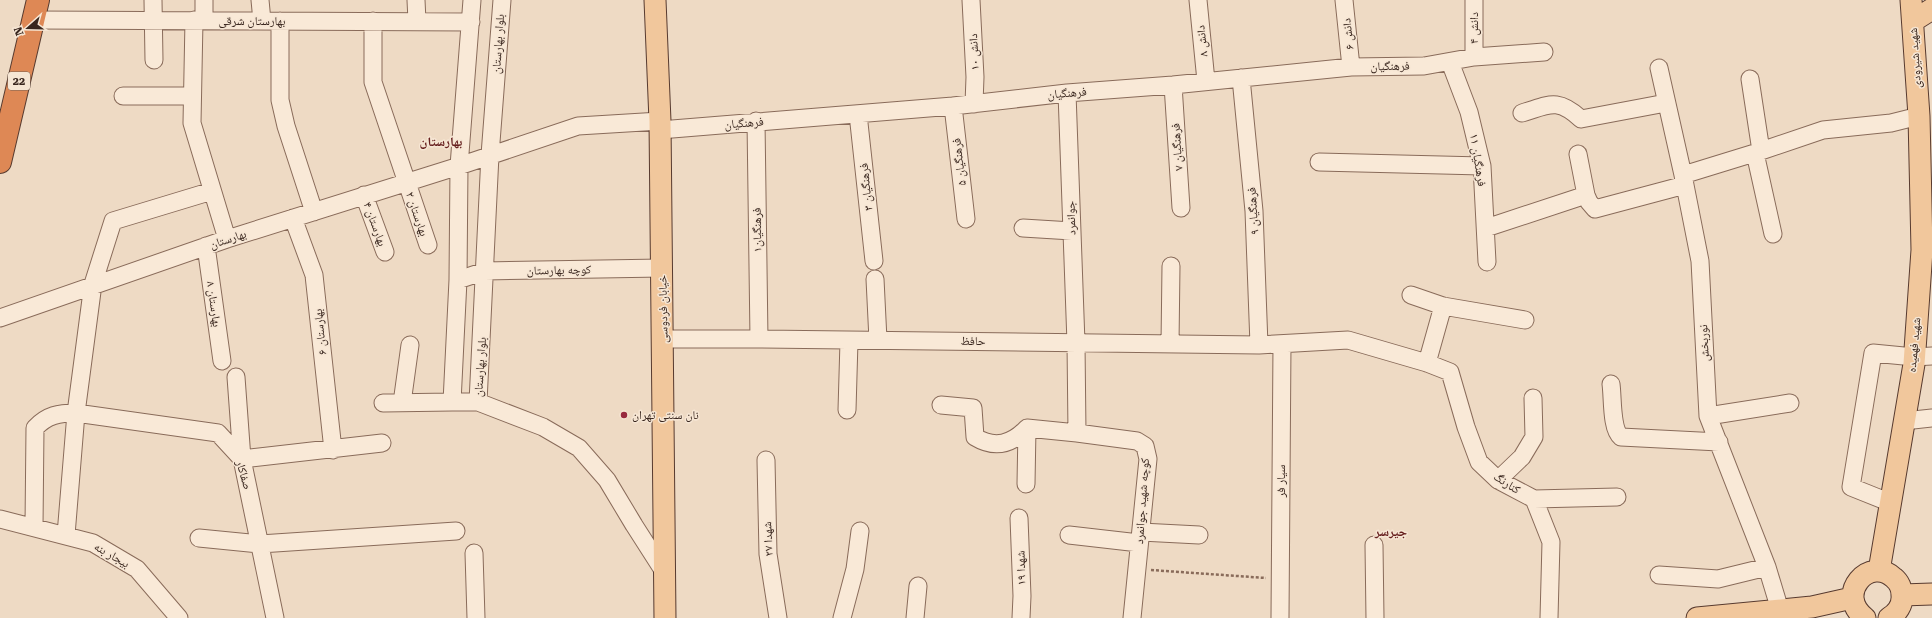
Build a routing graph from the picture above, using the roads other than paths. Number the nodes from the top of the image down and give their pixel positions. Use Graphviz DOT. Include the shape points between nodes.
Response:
graph roads {
  1 [pos="153,0"];
  2 [pos="204,0"];
  3 [pos="260,0"];
  4 [pos="416,0"];
  5 [pos="472,0"];
  6 [pos="502,0"];
  7 [pos="656,0"];
  8 [pos="971,0"];
  9 [pos="1198,0"];
  10 [pos="1344,0"];
  11 [pos="1474,0"];
  12 [pos="1910,0"];
  13 [pos="1932,9"];
  14 [pos="36,10"];
  15 [pos="152,20"];
  16 [pos="199,20"];
  17 [pos="262,21"];
  18 [pos="280,21"];
  19 [pos="373,21"];
  20 [pos="1913,21"];
  21 [pos="417,22"];
  22 [pos="471,22"];
  23 [pos="1544,52"];
  24 [pos="1474,57"];
  25 [pos="154,60"];
  26 [pos="1450,62"];
  27 [pos="1351,67"];
  28 [pos="1659,68"];
  29 [pos="1241,78"];
  30 [pos="1750,79"];
  31 [pos="1206,81"];
  32 [pos="1173,85"];
  33 [pos="1067,93"];
  34 [pos="123,96"];
  35 [pos="192,96"];
  36 [pos="1666,103"];
  37 [pos="974,104"];
  38 [pos="1925,105"];
  39 [pos="953,106"];
  40 [pos="1522,113"];
  41 [pos="858,114"];
  42 [pos="756,122"];
  43 [pos="660,126"];
  44 [pos="1758,152"];
  45 [pos="1578,154"];
  46 [pos="490,155"];
  47 [pos="0,162"];
  48 [pos="1319,162"];
  49 [pos="459,166"];
  50 [pos="1482,166"];
  51 [pos="1684,180"];
  52 [pos="406,182"];
  53 [pos="212,191"];
  54 [pos="364,195"];
  55 [pos="1586,196"];
  56 [pos="1182,208"];
  57 [pos="314,212"];
  58 [pos="293,218"];
  59 [pos="966,219"];
  60 [pos="1023,228"];
  61 [pos="1486,228"];
  62 [pos="1072,231"];
  63 [pos="1773,234"];
  64 [pos="227,239"];
  65 [pos="428,245"];
  66 [pos="206,246"];
  67 [pos="385,252"];
  68 [pos="874,261"];
  69 [pos="1487,262"];
  70 [pos="1171,266"];
  71 [pos="662,268"];
  72 [pos="485,271"];
  73 [pos="876,279"];
  74 [pos="458,280"];
  75 [pos="93,284"];
  76 [pos="1411,295"];
  77 [pos="1443,306"];
  78 [pos="0,318"];
  79 [pos="1525,320"];
  80 [pos="663,339"];
  81 [pos="759,339"];
  82 [pos="878,340"];
  83 [pos="849,341"];
  84 [pos="1076,344"];
  85 [pos="1170,344"];
  86 [pos="1282,344"];
  87 [pos="410,345"];
  88 [pos="1259,345"];
  89 [pos="1923,357"];
  90 [pos="222,361"];
  91 [pos="1427,363"];
  92 [pos="236,377"];
  93 [pos="1611,384"];
  94 [pos="1533,398"];
  95 [pos="452,402"];
  96 [pos="478,402"];
  97 [pos="383,403"];
  98 [pos="402,403"];
  99 [pos="1790,403"];
  100 [pos="941,405"];
  101 [pos="847,410"];
  102 [pos="76,413"];
  103 [pos="1708,416"];
  104 [pos="1932,418"];
  105 [pos="1904,421"];
  106 [pos="1027,428"];
  107 [pos="1077,432"];
  108 [pos="1719,442"];
  109 [pos="382,443"];
  110 [pos="333,450"];
  111 [pos="242,459"];
  112 [pos="766,460"];
  113 [pos="1498,480"];
  114 [pos="1026,484"];
  115 [pos="1617,497"];
  116 [pos="1534,500"];
  117 [pos="1891,502"];
  118 [pos="1019,518"];
  119 [pos="0,519"];
  120 [pos="34,527"];
  121 [pos="456,531"];
  122 [pos="860,531"];
  123 [pos="1070,534"];
  124 [pos="1199,535"];
  125 [pos="66,536"];
  126 [pos="199,538"];
  127 [pos="1140,538"];
  128 [pos="260,544"];
  129 [pos="1374,545"];
  130 [pos="474,553"];
  131 [pos="1767,567"];
  132 [pos="1879,571"];
  133 [pos="666,575"];
  134 [pos="1659,575"];
  135 [pos="918,586"];
  136 [pos="1932,594"];
  137 [pos="1902,595"];
  138 [pos="1852,598"];
  139 [pos="1780,610"];
  140 [pos="1813,613"];
  141 [pos="1729,616"];
  142 [pos="175,617"];
  143 [pos="276,618"];
  144 [pos="476,618"];
  145 [pos="665,618"];
  146 [pos="778,618"];
  147 [pos="842,618"];
  148 [pos="915,618"];
  149 [pos="1021,618"];
  150 [pos="1132,618"];
  151 [pos="1280,618"];
  152 [pos="1375,618"];
  153 [pos="1549,618"];
  154 [pos="1698,618"];
  155 [pos="1865,618"];
  156 [pos="1889,618"];
  1 -- 15 [label="street"];
  2 -- 16 [label="street"];
  3 -- 17 [label="street"];
  4 -- 21 [label="street"];
  5 -- 22 [label="street"];
  6 -- 46 [label="street, بلوار بهارستان"];
  7 -- 43 [label="main road, خیابان فردوسی"];
  8 -- 37 [label="street, دانش ۱۰"];
  9 -- 31 [label="street, دانش ۸"];
  10 -- 27 [label="street, دانش ۶"];
  11 -- 24 [label="street, دانش ۴"];
  12 -- 20 [label="main road, شهید شیرودی"];
  13 -- 20 [label="main road"];
  14 -- 15 [label="street, بهارستان شرقی"];
  14 -- 47 [label="highway, 22"];
  15 -- 16 [label="street, بهارستان شرقی"];
  15 -- 25 [label="street"];
  16 -- 17 [label="street, بهارستان شرقی"];
  16 -- 35 [label="street"];
  17 -- 18 [label="street, بهارستان شرقی"];
  18 -- 19 [label="street, بهارستان شرقی"];
  18 -- 57 [label="street" via="280,100"];
  19 -- 21 [label="street, بهارستان شرقی"];
  19 -- 52 [label="street, بهارستان ۲" via="373,82"];
  20 -- 38 [label="main road, شهید شیرودی"];
  21 -- 22 [label="street, بهارستان شرقی"];
  22 -- 49 [label="street"];
  23 -- 24 [label="street, فرهنگیان"];
  24 -- 26 [label="street, فرهنگیان"];
  26 -- 27 [label="street, فرهنگیان" via="1424,66"];
  26 -- 50 [label="street, فرهنگیان ۱۱" via="1469,112"];
  27 -- 29 [label="street, فرهنگیان"];
  28 -- 36 [label="street, نوربخش"];
  29 -- 31 [label="street, فرهنگیان"];
  29 -- 88 [label="street, فرهنگیان ۹" via="1254,211"];
  30 -- 44 [label="street"];
  31 -- 32 [label="street, فرهنگیان"];
  32 -- 33 [label="street, فرهنگیان"];
  32 -- 56 [label="street, فرهنگیان ۷"];
  33 -- 37 [label="street, فرهنگیان"];
  33 -- 62 [label="street, جوانمرد"];
  34 -- 35 [label="street"];
  35 -- 53 [label="street" via="192,123"];
  36 -- 40 [label="street" via="1581,119 1570,109 1554,103"];
  36 -- 51 [label="street, نوربخش"];
  37 -- 39 [label="street, فرهنگیان"];
  38 -- 44 [label="street" via="1890,123 1823,130"];
  38 -- 89 [label="main road, شهید فهمیده"];
  39 -- 41 [label="street, فرهنگیان"];
  39 -- 59 [label="street, فرهنگیان ۵"];
  41 -- 42 [label="street, فرهنگیان"];
  41 -- 68 [label="street, فرهنگیان ۳"];
  42 -- 43 [label="street, فرهنگیان"];
  42 -- 81 [label="street, فرهنگیان۱"];
  43 -- 46 [label="street, فرهنگیان" via="578,126"];
  43 -- 71 [label="main road, خیابان فردوسی"];
  44 -- 51 [label="street"];
  44 -- 63 [label="street"];
  45 -- 55 [label="street"];
  46 -- 49 [label="street, بهارستان"];
  46 -- 72 [label="street, بلوار بهارستان"];
  48 -- 50 [label="street"];
  49 -- 52 [label="street, بهارستان"];
  49 -- 74 [label="street"];
  50 -- 61 [label="street, فرهنگیان ۱۱"];
  51 -- 55 [label="street" via="1595,209"];
  51 -- 103 [label="street, نوربخش" via="1700,261"];
  52 -- 54 [label="street, بهارستان"];
  52 -- 65 [label="street, بهارستان ۲"];
  53 -- 64 [label="street"];
  53 -- 75 [label="street" via="113,221"];
  54 -- 57 [label="street, بهارستان"];
  54 -- 67 [label="street, بهارستان ۴"];
  55 -- 61 [label="street"];
  57 -- 58 [label="street, بهارستان"];
  58 -- 64 [label="street, بهارستان"];
  58 -- 110 [label="street, بهارستان ۶" via="314,275"];
  60 -- 62 [label="street"];
  61 -- 69 [label="street, فرهنگیان ۱۱"];
  62 -- 84 [label="street, جوانمرد"];
  64 -- 66 [label="street, بهارستان"];
  66 -- 75 [label="street, بهارستان"];
  66 -- 90 [label="street, بهارستان ۸"];
  70 -- 85 [label="street"];
  71 -- 72 [label="street, کوچه بهارستان"];
  71 -- 80 [label="main road, خیابان فردوسی"];
  72 -- 74 [label="street, کوچه بهارستان"];
  72 -- 96 [label="street, بلوار بهارستان"];
  73 -- 82 [label="street"];
  74 -- 95 [label="street"];
  75 -- 78 [label="street, بهارستان"];
  75 -- 102 [label="street"];
  76 -- 77 [label="street"];
  77 -- 79 [label="street"];
  77 -- 91 [label="street"];
  80 -- 81 [label="street, حافظ"];
  80 -- 133 [label="main road, خیابان فردوسی"];
  81 -- 83 [label="street, حافظ"];
  82 -- 83 [label="street, حافظ"];
  82 -- 84 [label="street, حافظ"];
  83 -- 101 [label="street"];
  84 -- 85 [label="street, حافظ"];
  84 -- 107 [label="street"];
  85 -- 88 [label="street, حافظ"];
  86 -- 88 [label="street, حافظ"];
  86 -- 91 [label="street, حافظ" via="1348,340"];
  86 -- 151 [label="street, سیار فر"];
  87 -- 98 [label="street"];
  89 -- 105 [label="main road, شهید فهمیده"];
  89 -- 117 [label="street" via="1873,353 1851,487"];
  91 -- 113 [label="street, کنارنگ" via="1450,372 1466,427 1480,462"];
  92 -- 111 [label="street"];
  93 -- 108 [label="street" via="1615,426 1617,433 1622,437"];
  94 -- 113 [label="street" via="1534,437 1522,457"];
  95 -- 96 [label="street, بلوار بهارستان"];
  95 -- 98 [label="street, بلوار بهارستان"];
  96 -- 133 [label="street" via="543,427 579,448 608,480"];
  97 -- 98 [label="street, بلوار بهارستان"];
  99 -- 103 [label="street"];
  100 -- 106 [label="street" via="973,408 975,437 985,443 1008,442"];
  102 -- 111 [label="street, صفاکار" via="218,434"];
  102 -- 120 [label="street, صفاکار" via="59,413 43,419 35,428"];
  102 -- 125 [label="street"];
  103 -- 108 [label="street, نوربخش"];
  104 -- 105 [label="street"];
  105 -- 117 [label="main road, شهید فهمیده"];
  106 -- 107 [label="street, کوچه شهید جوانمرد"];
  106 -- 114 [label="street"];
  107 -- 127 [label="street, کوچه شهید جوانمرد" via="1137,441 1145,446 1148,459"];
  108 -- 131 [label="street, نوربخش"];
  109 -- 110 [label="street"];
  110 -- 111 [label="street"];
  111 -- 128 [label="street, صفاکار"];
  112 -- 146 [label="street, ۲۷ شهدا" via="768,554"];
  113 -- 116 [label="street, کنارنگ"];
  115 -- 116 [label="street"];
  116 -- 153 [label="street, کنارنگ" via="1551,542"];
  117 -- 132 [label="main road, شهید فهمیده"];
  118 -- 149 [label="street, شهدا ۱۹"];
  119 -- 120 [label="street, بیجار بنه"];
  120 -- 125 [label="street, بیجار بنه"];
  121 -- 128 [label="street"];
  122 -- 147 [label="street" via="855,569"];
  123 -- 127 [label="street"];
  124 -- 127 [label="street"];
  125 -- 142 [label="street, بیجار بنه" via="94,543 136,569"];
  126 -- 128 [label="street"];
  127 -- 150 [label="street, کوچه شهید جوانمرد"];
  128 -- 143 [label="street, صفاکار"];
  129 -- 152 [label="street"];
  130 -- 144 [label="street"];
  131 -- 134 [label="street" via="1718,580"];
  131 -- 139 [label="street, نوربخش"];
  132 -- 137 [label="main road" via="1897,581"];
  132 -- 138 [label="main road" via="1865,574 1860,578"];
  133 -- 145 [label="main road, خیابان فردوسی"];
  135 -- 148 [label="street"];
  136 -- 137 [label="main road"];
  137 -- 156 [label="main road" via="1899,609"];
  138 -- 140 [label="main road"];
  138 -- 155 [label="main road" via="1854,606"];
  139 -- 140 [label="main road"];
  139 -- 141 [label="main road"];
  141 -- 154 [label="main road"];
}
